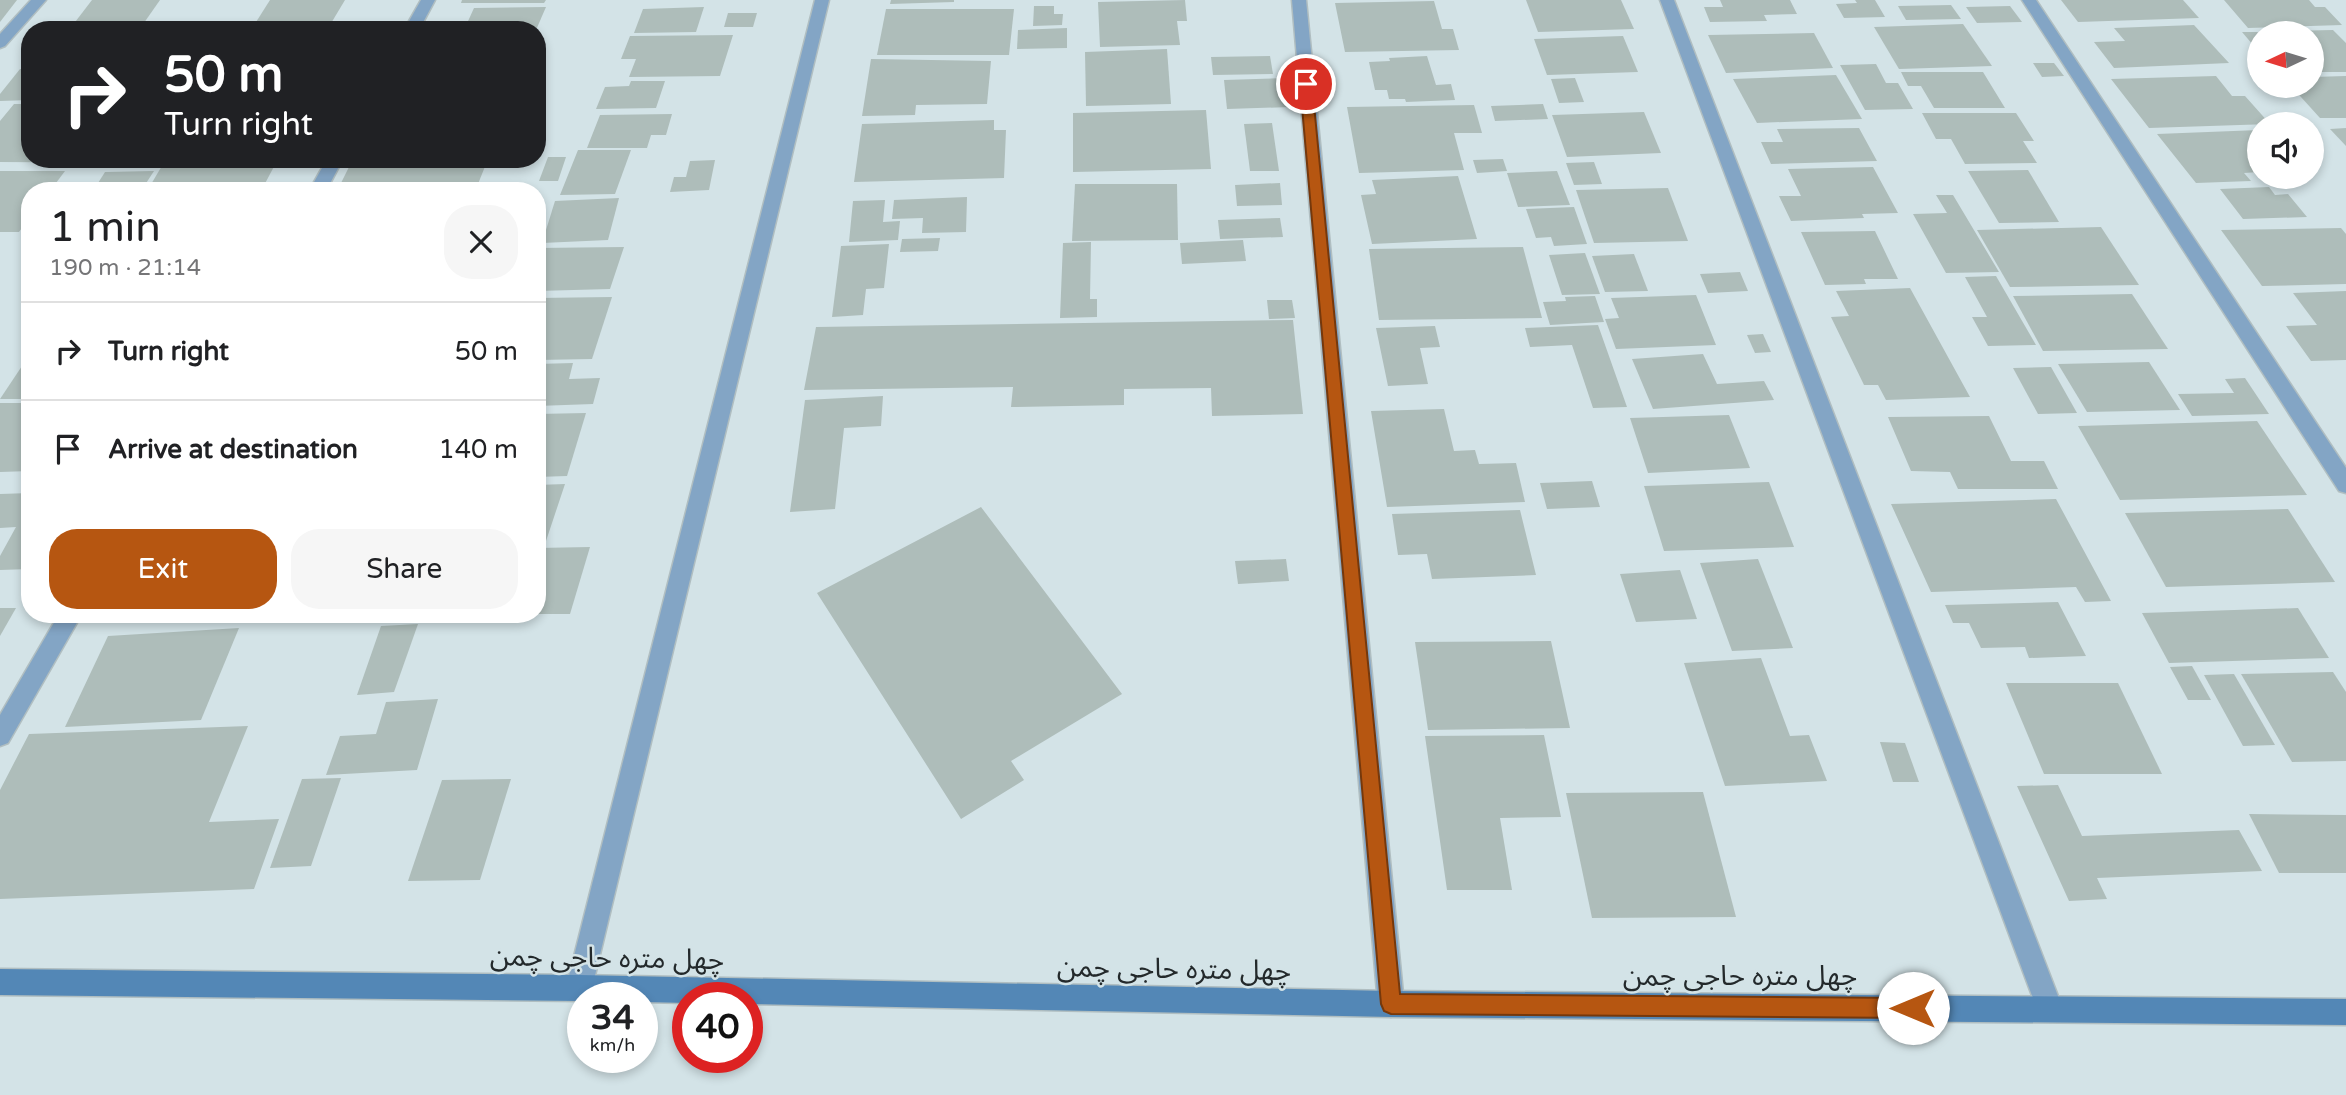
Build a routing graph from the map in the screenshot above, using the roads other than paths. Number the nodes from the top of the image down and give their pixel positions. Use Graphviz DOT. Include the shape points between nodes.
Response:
graph roads {
  1 [pos="38,0"];
  2 [pos="428,0"];
  3 [pos="822,0"];
  4 [pos="1299,0"];
  5 [pos="1667,0"];
  6 [pos="2029,0"];
  7 [pos="416,21"];
  8 [pos="0,43"];
  9 [pos="2346,485"];
  10 [pos="66,623"];
  11 [pos="0,736"];
  12 [pos="0,982"];
  13 [pos="580,982"];
  14 [pos="567,988"];
  15 [pos="658,990"];
  16 [pos="1391,1004"];
  17 [pos="2050,1009"];
  18 [pos="2346,1012"];
  1 -- 8 [label="street"];
  2 -- 7 [label="street"];
  3 -- 13 [label="street"];
  4 -- 16 [label="street"];
  5 -- 17 [label="street"];
  6 -- 9 [label="street"];
  10 -- 11 [label="street"];
  12 -- 14 [label="street, چهل متره حاجی چمن"];
  15 -- 16 [label="street, چهل متره حاجی چمن"];
  16 -- 17 [label="street, چهل متره حاجی چمن"];
  17 -- 18 [label="street, چهل متره حاجی چمن"];
}
